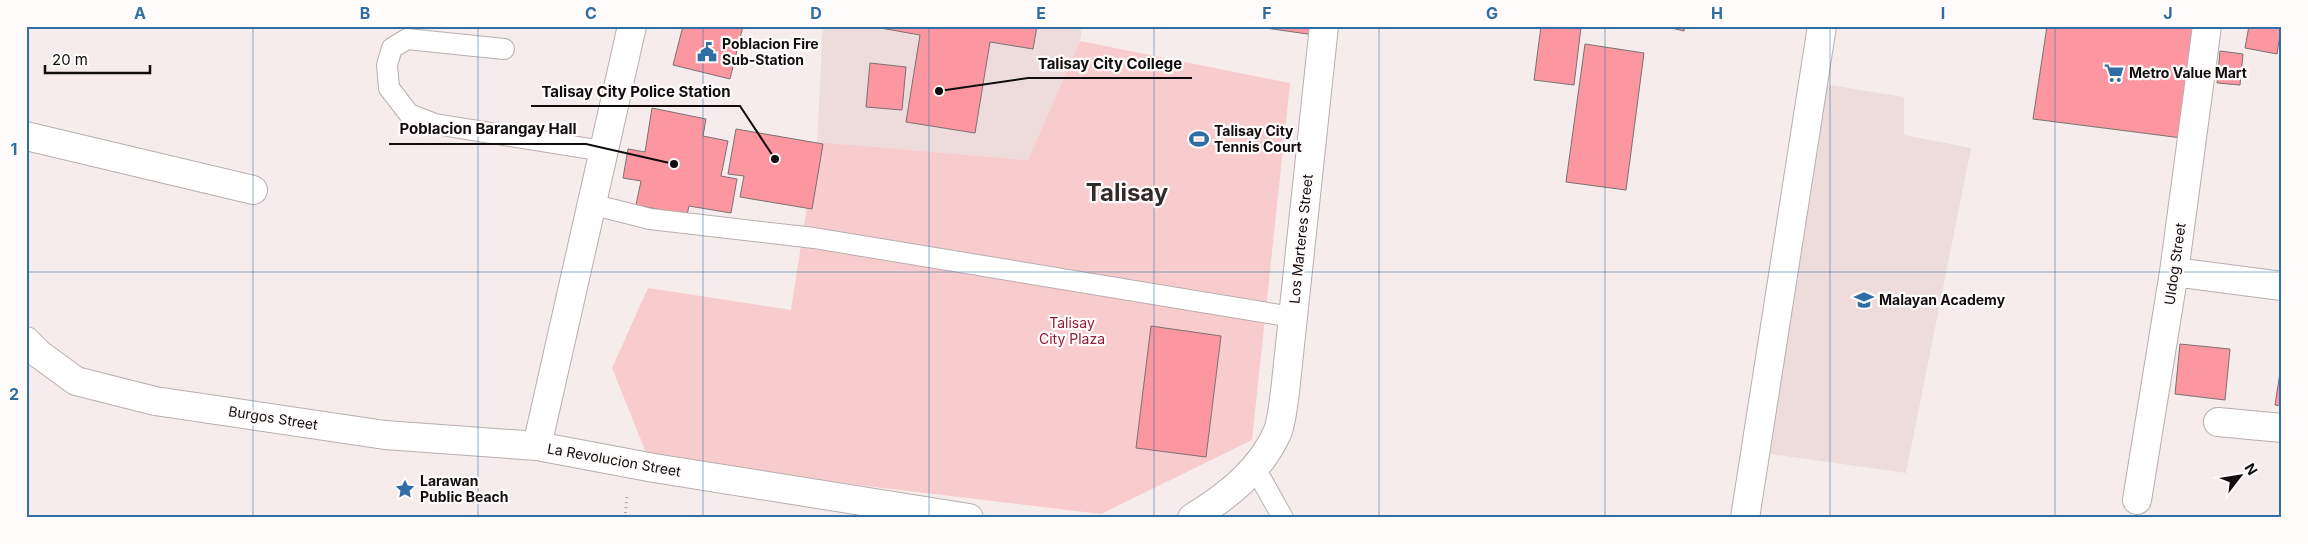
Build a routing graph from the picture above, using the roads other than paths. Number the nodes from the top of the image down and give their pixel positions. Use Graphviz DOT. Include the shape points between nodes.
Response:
graph roads {
  1 [pos="632,26"];
  2 [pos="1324,26"];
  3 [pos="1822,26"];
  4 [pos="2207,26"];
  5 [pos="504,49"];
  6 [pos="26,136"];
  7 [pos="603,150"];
  8 [pos="253,190"];
  9 [pos="591,204"];
  10 [pos="2174,272"];
  11 [pos="2282,286"];
  12 [pos="1292,317"];
  13 [pos="26,340"];
  14 [pos="2218,422"];
  15 [pos="2282,428"];
  16 [pos="537,446"];
  17 [pos="1255,468"];
  18 [pos="2137,500"];
  19 [pos="921,514"];
  20 [pos="968,518"];
  21 [pos="1192,518"];
  22 [pos="1283,518"];
  23 [pos="1745,518"];
  1 -- 7 [label="street, La Revolucion Street"];
  2 -- 12 [label="street, Los Marteres Street"];
  3 -- 23 [label="street"];
  4 -- 10 [label="street, Uldog Street"];
  5 -- 7 [label="lane" via="407,39 392,48 387,65 389,88 409,114 435,124"];
  6 -- 8 [label="street"];
  7 -- 9 [label="street, La Revolucion Street"];
  9 -- 12 [label="lane" via="650,219 814,238"];
  9 -- 16 [label="street, La Revolucion Street"];
  10 -- 11 [label="street"];
  10 -- 18 [label="street, Uldog Street"];
  12 -- 17 [label="street, Los Marteres Street" via="1278,430"];
  13 -- 16 [label="street, Burgos Street" via="39,354 76,381 155,401 385,435"];
  14 -- 15 [label="street"];
  16 -- 19 [label="street, La Revolucion Street"];
  17 -- 21 [label="street" via="1224,498"];
  17 -- 22 [label="lane"];
  19 -- 20 [label="street, La Revolucion Street"];
}
